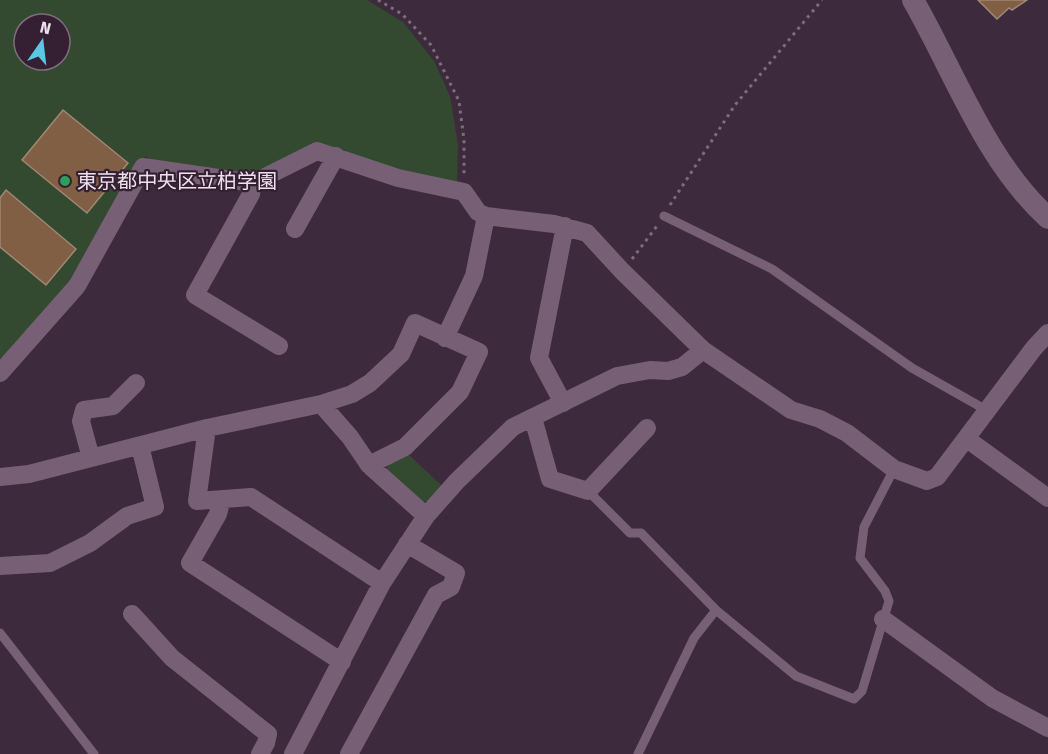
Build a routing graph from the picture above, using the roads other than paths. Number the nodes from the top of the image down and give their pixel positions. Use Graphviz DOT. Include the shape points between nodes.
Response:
graph roads {
  1 [pos="913,0"];
  2 [pos="336,156"];
  3 [pos="253,183"];
  4 [pos="486,216"];
  5 [pos="664,216"];
  6 [pos="1048,218"];
  7 [pos="565,226"];
  8 [pos="295,229"];
  9 [pos="1048,333"];
  10 [pos="445,338"];
  11 [pos="279,346"];
  12 [pos="703,350"];
  13 [pos="0,373"];
  14 [pos="136,383"];
  15 [pos="563,402"];
  16 [pos="321,404"];
  17 [pos="988,411"];
  18 [pos="533,418"];
  19 [pos="207,428"];
  20 [pos="647,428"];
  21 [pos="967,439"];
  22 [pos="140,446"];
  23 [pos="91,458"];
  24 [pos="369,465"];
  25 [pos="894,469"];
  26 [pos="0,477"];
  27 [pos="588,490"];
  28 [pos="1048,498"];
  29 [pos="222,500"];
  30 [pos="426,516"];
  31 [pos="407,544"];
  32 [pos="0,566"];
  33 [pos="382,583"];
  34 [pos="716,610"];
  35 [pos="132,614"];
  36 [pos="883,619"];
  37 [pos="0,633"];
  38 [pos="342,662"];
  39 [pos="1048,728"];
  40 [pos="300,752"];
  41 [pos="94,754"];
  42 [pos="260,754"];
  43 [pos="349,754"];
  44 [pos="638,754"];
  1 -- 6 [label="street" via="1001,163"];
  2 -- 3 [label="street" via="317,151"];
  2 -- 4 [label="street" via="398,178 464,192 478,212"];
  2 -- 8 [label="street"];
  3 -- 11 [label="street" via="251,194 195,295"];
  3 -- 13 [label="street" via="142,167 77,286"];
  4 -- 7 [label="street"];
  4 -- 10 [label="street" via="474,276"];
  5 -- 17 [label="lane" via="772,269 912,368"];
  7 -- 12 [label="street" via="587,233"];
  7 -- 15 [label="street" via="539,358"];
  9 -- 17 [label="street"];
  10 -- 16 [label="street" via="415,323 401,354 370,383 352,394"];
  10 -- 24 [label="street" via="479,352 460,392 405,447"];
  12 -- 15 [label="street" via="682,367 617,376"];
  12 -- 25 [label="street" via="791,410 847,433"];
  14 -- 23 [label="street" via="113,406 84,410 81,421"];
  15 -- 18 [label="street"];
  16 -- 19 [label="street"];
  16 -- 24 [label="street"];
  17 -- 21 [label="street"];
  18 -- 27 [label="street" via="550,479"];
  18 -- 30 [label="street" via="513,427"];
  19 -- 22 [label="street"];
  19 -- 29 [label="street" via="197,501"];
  20 -- 27 [label="street"];
  21 -- 25 [label="street" via="937,477 927,481"];
  21 -- 28 [label="street"];
  22 -- 23 [label="street"];
  22 -- 32 [label="street" via="155,507 127,516 90,543 50,562"];
  23 -- 26 [label="street"];
  24 -- 30 [label="street"];
  25 -- 36 [label="lane" via="864,527 860,558 889,601"];
  27 -- 34 [label="lane" via="630,533 641,533"];
  29 -- 33 [label="street" via="251,497"];
  29 -- 38 [label="street" via="190,563"];
  30 -- 31 [label="street"];
  31 -- 33 [label="street"];
  31 -- 43 [label="street" via="456,573 451,587 436,595"];
  33 -- 38 [label="street"];
  34 -- 36 [label="lane" via="796,675 854,699 862,691"];
  34 -- 44 [label="lane" via="694,638"];
  35 -- 42 [label="street" via="172,658 268,734"];
  36 -- 39 [label="street" via="992,698"];
  37 -- 41 [label="lane"];
  38 -- 40 [label="street"];
}
